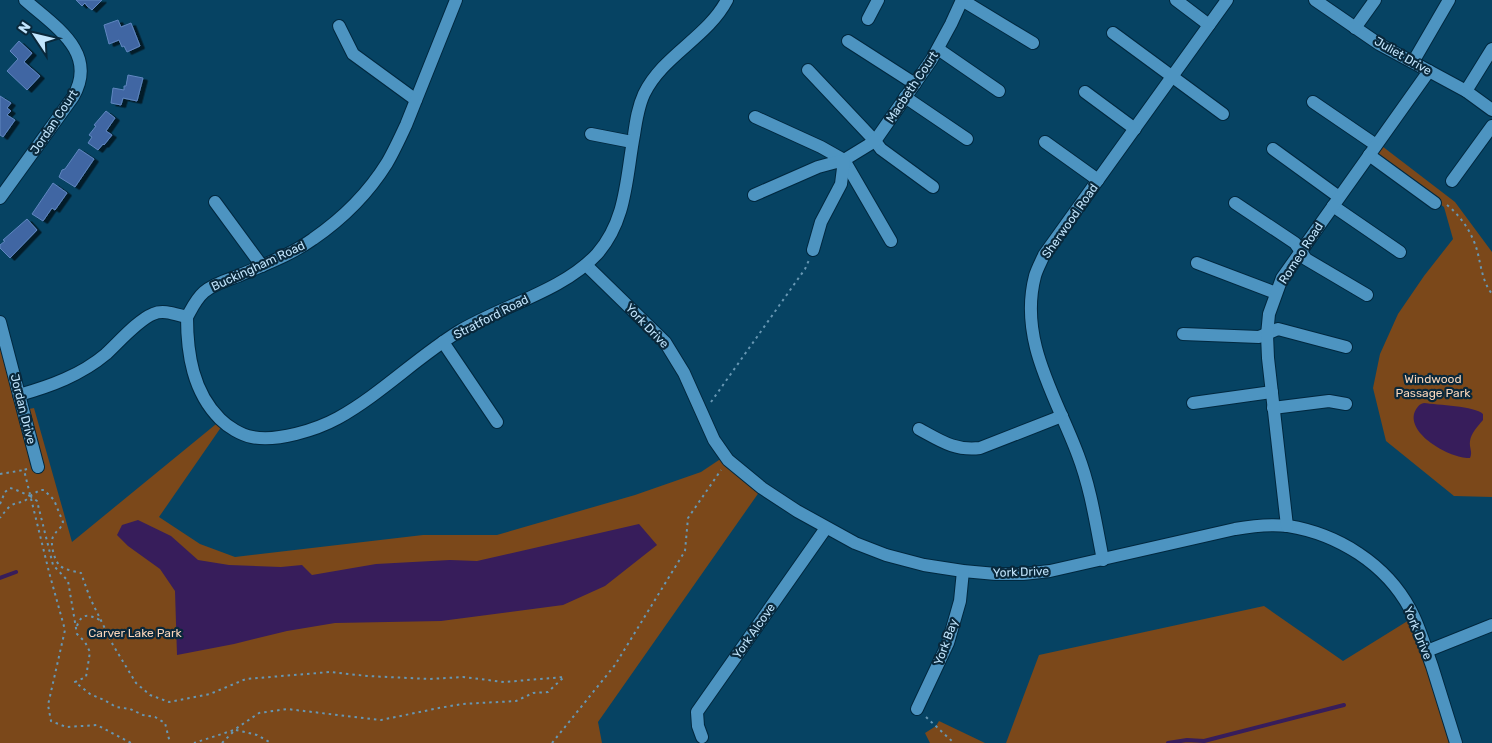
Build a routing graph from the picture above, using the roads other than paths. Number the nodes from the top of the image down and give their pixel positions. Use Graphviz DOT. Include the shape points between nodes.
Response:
graph roads {
  1 [pos="25,0"];
  2 [pos="456,0"];
  3 [pos="878,0"];
  4 [pos="962,0"];
  5 [pos="1176,0"];
  6 [pos="1227,0"];
  7 [pos="1316,0"];
  8 [pos="1374,0"];
  9 [pos="1449,0"];
  10 [pos="725,1"];
  11 [pos="868,19"];
  12 [pos="1209,25"];
  13 [pos="339,26"];
  14 [pos="1355,28"];
  15 [pos="1113,33"];
  16 [pos="848,41"];
  17 [pos="1033,43"];
  18 [pos="938,49"];
  19 [pos="1492,49"];
  20 [pos="1413,62"];
  21 [pos="808,70"];
  22 [pos="1429,71"];
  23 [pos="1172,77"];
  24 [pos="914,84"];
  25 [pos="999,91"];
  26 [pos="1466,91"];
  27 [pos="1085,92"];
  28 [pos="905,97"];
  29 [pos="416,100"];
  30 [pos="1312,102"];
  31 [pos="1492,110"];
  32 [pos="1223,114"];
  33 [pos="755,118"];
  34 [pos="1492,126"];
  35 [pos="1135,129"];
  36 [pos="591,134"];
  37 [pos="967,139"];
  38 [pos="875,140"];
  39 [pos="632,142"];
  40 [pos="1045,142"];
  41 [pos="1273,149"];
  42 [pos="1372,150"];
  43 [pos="844,160"];
  44 [pos="1098,180"];
  45 [pos="1452,181"];
  46 [pos="933,188"];
  47 [pos="754,195"];
  48 [pos="0,198"];
  49 [pos="1336,201"];
  50 [pos="215,202"];
  51 [pos="1438,202"];
  52 [pos="1234,203"];
  53 [pos="892,241"];
  54 [pos="813,250"];
  55 [pos="1300,252"];
  56 [pos="1400,252"];
  57 [pos="1197,263"];
  58 [pos="586,265"];
  59 [pos="262,266"];
  60 [pos="1276,293"];
  61 [pos="1368,296"];
  62 [pos="187,317"];
  63 [pos="0,322"];
  64 [pos="1183,334"];
  65 [pos="1267,335"];
  66 [pos="443,342"];
  67 [pos="1346,348"];
  68 [pos="1272,392"];
  69 [pos="20,395"];
  70 [pos="1193,402"];
  71 [pos="1346,404"];
  72 [pos="1273,408"];
  73 [pos="1062,416"];
  74 [pos="497,422"];
  75 [pos="919,429"];
  76 [pos="38,468"];
  77 [pos="1287,526"];
  78 [pos="826,528"];
  79 [pos="1104,560"];
  80 [pos="963,571"];
  81 [pos="1492,625"];
  82 [pos="1427,651"];
  83 [pos="917,709"];
  84 [pos="702,737"];
  85 [pos="1456,743"];
  1 -- 48 [label="street, Jordan Court" via="74,47 80,59 81,75 73,97"];
  2 -- 29 [label="street, Buckingham Road"];
  3 -- 11 [label="street"];
  4 -- 17 [label="street"];
  4 -- 18 [label="street, Macbeth Court"];
  5 -- 12 [label="street"];
  6 -- 12 [label="street, Sherwood Road"];
  7 -- 14 [label="street, Juliet Drive"];
  8 -- 14 [label="street"];
  9 -- 20 [label="street"];
  10 -- 39 [label="street, Stratford Road" via="702,33 652,79 638,110"];
  12 -- 23 [label="street, Sherwood Road"];
  13 -- 29 [label="street" via="353,54"];
  14 -- 20 [label="street, Juliet Drive"];
  15 -- 23 [label="street"];
  16 -- 24 [label="street"];
  18 -- 24 [label="street, Macbeth Court"];
  18 -- 25 [label="street"];
  19 -- 26 [label="street"];
  20 -- 22 [label="street, Juliet Drive"];
  21 -- 38 [label="street"];
  22 -- 26 [label="street, Juliet Drive"];
  22 -- 42 [label="street, Romeo Road"];
  23 -- 32 [label="street"];
  23 -- 35 [label="street, Sherwood Road"];
  24 -- 28 [label="street, Macbeth Court"];
  26 -- 31 [label="street, Juliet Drive"];
  27 -- 35 [label="street"];
  28 -- 37 [label="street"];
  28 -- 38 [label="street, Macbeth Court"];
  29 -- 59 [label="street, Buckingham Road" via="386,164 355,203 312,240"];
  30 -- 42 [label="street"];
  33 -- 43 [label="street"];
  34 -- 45 [label="street"];
  35 -- 44 [label="street, Sherwood Road"];
  36 -- 39 [label="street"];
  38 -- 43 [label="street, Macbeth Court"];
  38 -- 46 [label="street" via="881,149"];
  39 -- 58 [label="street, Stratford Road" via="618,221 609,238"];
  40 -- 44 [label="street"];
  41 -- 49 [label="street"];
  42 -- 49 [label="street, Romeo Road"];
  42 -- 51 [label="street"];
  43 -- 47 [label="street, Macbeth Court" via="818,167"];
  43 -- 53 [label="street"];
  43 -- 54 [label="street" via="841,184 821,222"];
  44 -- 73 [label="street, Sherwood Road" via="1044,255 1035,275 1032,294 1031,314 1037,357"];
  49 -- 55 [label="street, Romeo Road"];
  49 -- 56 [label="street"];
  50 -- 59 [label="street"];
  52 -- 55 [label="street" via="1295,244"];
  55 -- 60 [label="street, Romeo Road"];
  55 -- 61 [label="street" via="1306,259"];
  57 -- 60 [label="street"];
  58 -- 66 [label="street, Stratford Road" via="571,277"];
  58 -- 78 [label="street, York Drive" via="665,342 684,373 714,440 728,460 762,488"];
  59 -- 62 [label="street, Buckingham Road" via="205,292"];
  60 -- 65 [label="street, Romeo Road"];
  62 -- 66 [label="street, Stratford Road" via="190,362 198,387 210,408 224,423 252,437 290,435 337,419"];
  62 -- 69 [label="street" via="162,311 153,314 86,369 40,390"];
  63 -- 69 [label="street, Jordan Drive"];
  64 -- 65 [label="street"];
  65 -- 67 [label="street" via="1278,329"];
  65 -- 68 [label="street, Romeo Road"];
  66 -- 74 [label="street"];
  68 -- 70 [label="street"];
  68 -- 72 [label="street, Romeo Road"];
  69 -- 76 [label="street, Jordan Drive"];
  71 -- 72 [label="street" via="1328,401"];
  72 -- 77 [label="street, Romeo Road"];
  73 -- 75 [label="street" via="980,448 960,449"];
  73 -- 79 [label="street, Sherwood Road" via="1079,457"];
  77 -- 79 [label="street, York Drive" via="1235,529"];
  77 -- 82 [label="street, York Drive" via="1344,545 1381,571 1398,589 1410,609"];
  78 -- 80 [label="street, York Drive" via="886,555"];
  78 -- 84 [label="street, York Alcove" via="697,712"];
  79 -- 80 [label="street, York Drive" via="1023,574"];
  80 -- 83 [label="street, York Bay" via="960,601 948,643"];
  81 -- 82 [label="street"];
  82 -- 85 [label="street, York Drive"];
}
